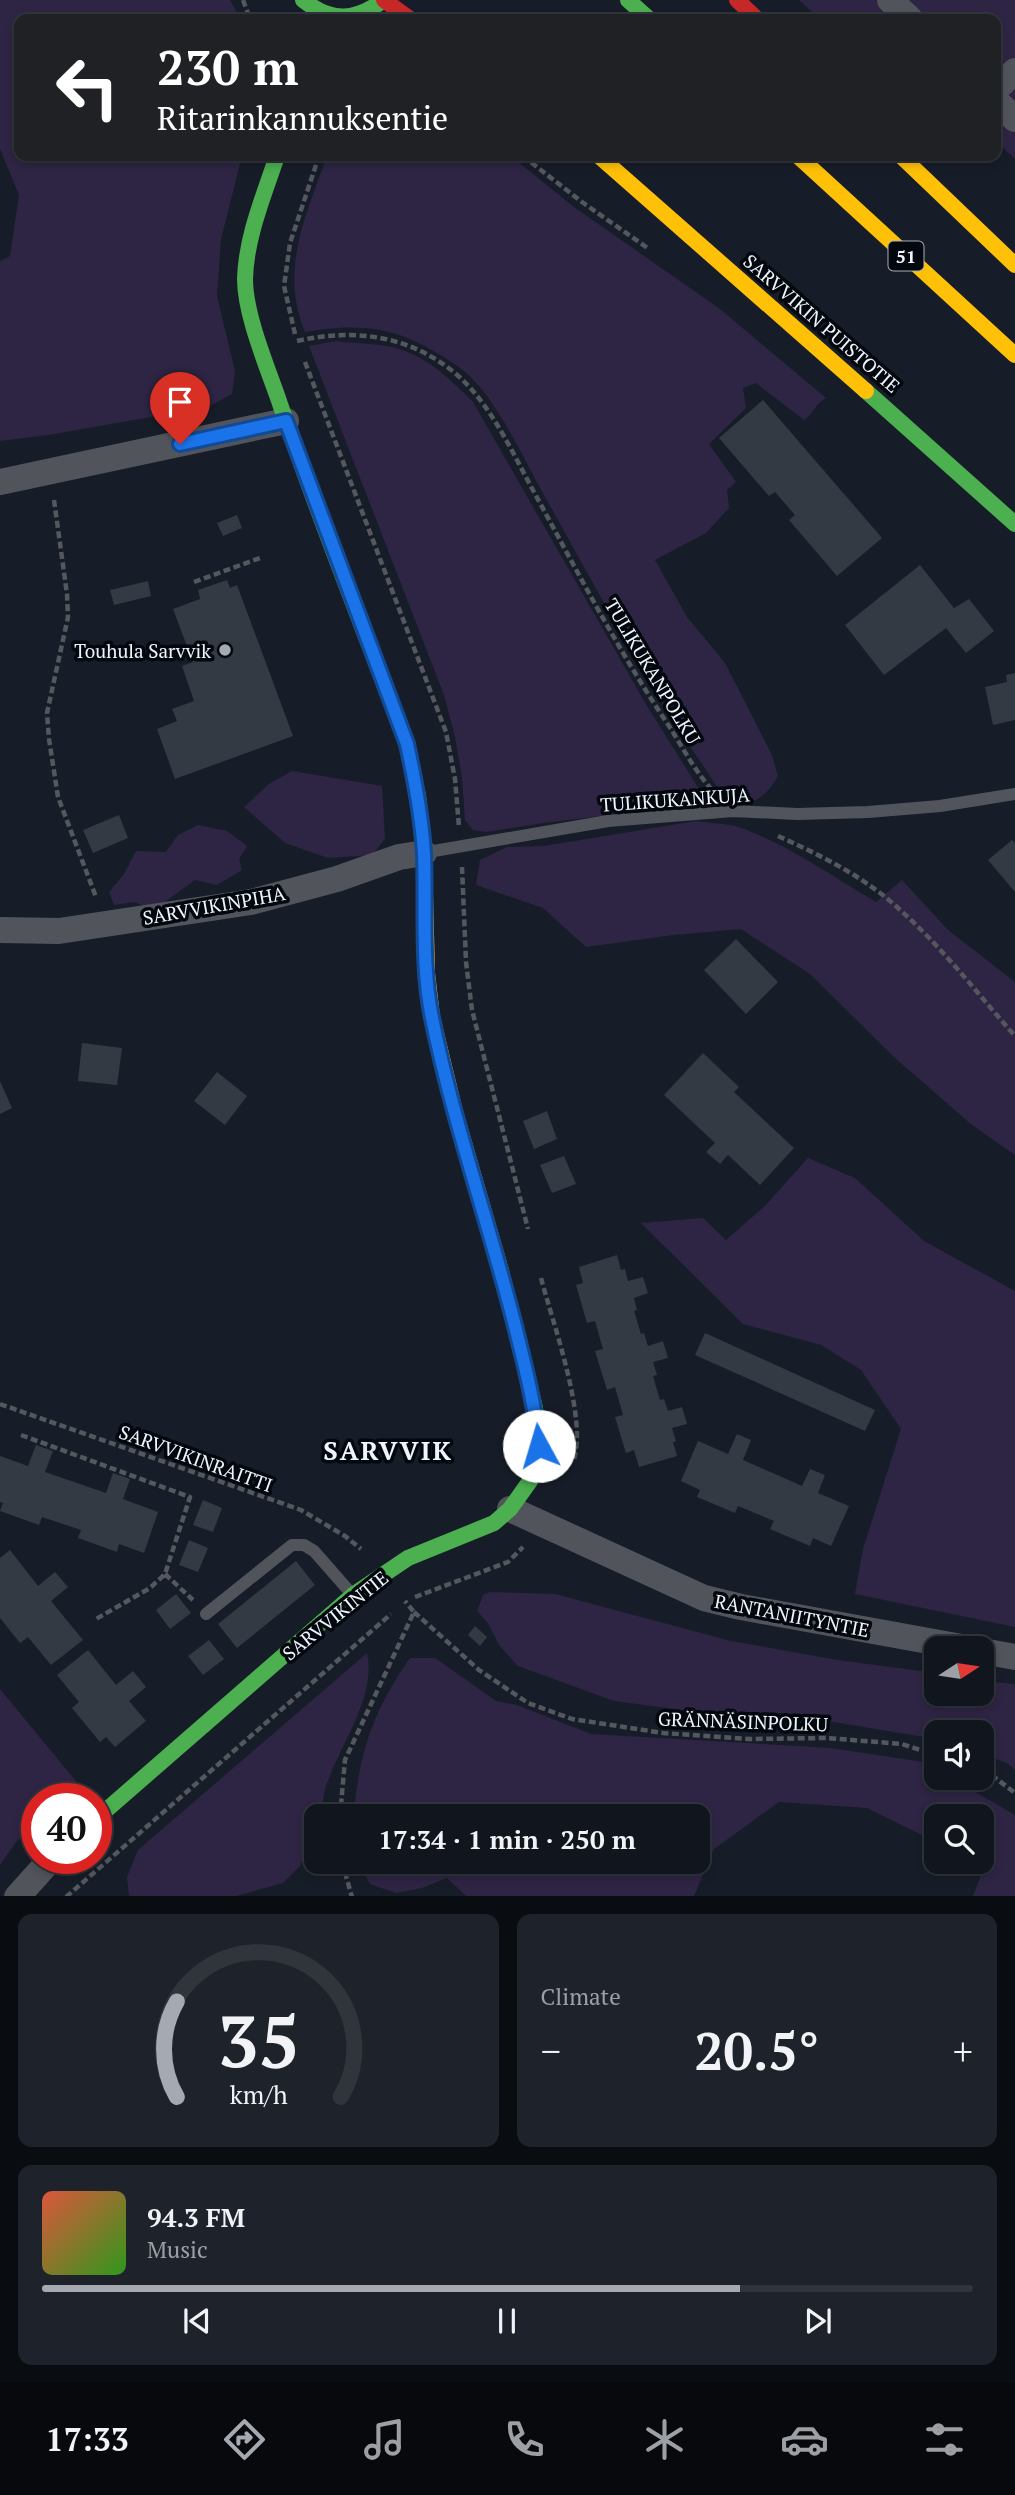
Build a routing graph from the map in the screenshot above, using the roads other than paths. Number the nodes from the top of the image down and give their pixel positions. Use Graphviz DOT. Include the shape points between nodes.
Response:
graph roads {
  1 [pos="384,0"];
  2 [pos="628,0"];
  3 [pos="737,0"];
  4 [pos="890,0"];
  5 [pos="364,14"];
  6 [pos="403,14"];
  7 [pos="643,14"];
  8 [pos="752,14"];
  9 [pos="905,14"];
  10 [pos="1015,71"];
  11 [pos="1001,84"];
  12 [pos="1001,106"];
  13 [pos="1015,120"];
  14 [pos="275,161"];
  15 [pos="605,161"];
  16 [pos="803,161"];
  17 [pos="906,161"];
  18 [pos="1015,265"];
  19 [pos="1015,355"];
  20 [pos="286,421"];
  21 [pos="0,482"];
  22 [pos="1015,524"];
  23 [pos="1015,794"];
  24 [pos="424,853"];
  25 [pos="0,930"];
  26 [pos="510,1509"];
  27 [pos="353,1595"];
  28 [pos="206,1614"];
  29 [pos="924,1640"];
  30 [pos="994,1653"];
  31 [pos="1015,1657"];
  32 [pos="112,1805"];
  33 [pos="37,1874"];
  34 [pos="17,1896"];
  1 -- 5 [label="main road"];
  1 -- 6 [label="main road"];
  2 -- 7 [label="main road"];
  3 -- 8 [label="main road"];
  4 -- 9 [label="street"];
  10 -- 11 [label="street"];
  12 -- 13 [label="street"];
  14 -- 20 [label="main road, SARVVIKINTIE" via="252,234 245,280 253,324"];
  15 -- 22 [label="main road, SARVVIKIN PUISTOTIE"];
  16 -- 19 [label="main road, 51"];
  17 -- 18 [label="main road"];
  20 -- 21 [label="street"];
  20 -- 24 [label="main road, SARVVIKINTIE" via="407,744"];
  23 -- 24 [label="lane, TULIKUKANKUJA" via="867,812 733,811 608,821"];
  24 -- 25 [label="street, SARVVIKINPIHA" via="251,902 60,931"];
  24 -- 26 [label="main road, SARVVIKINTIE" via="432,1017 535,1408 539,1446 530,1481"];
  26 -- 27 [label="main road, SARVVIKINTIE" via="474,1533 408,1558"];
  26 -- 29 [label="street, RANTANIITYNTIE" via="704,1598"];
  27 -- 28 [label="lane" via="314,1551 292,1545"];
  27 -- 32 [label="main road, SARVVIKINTIE"];
  30 -- 31 [label="street"];
  33 -- 34 [label="street"];
}
